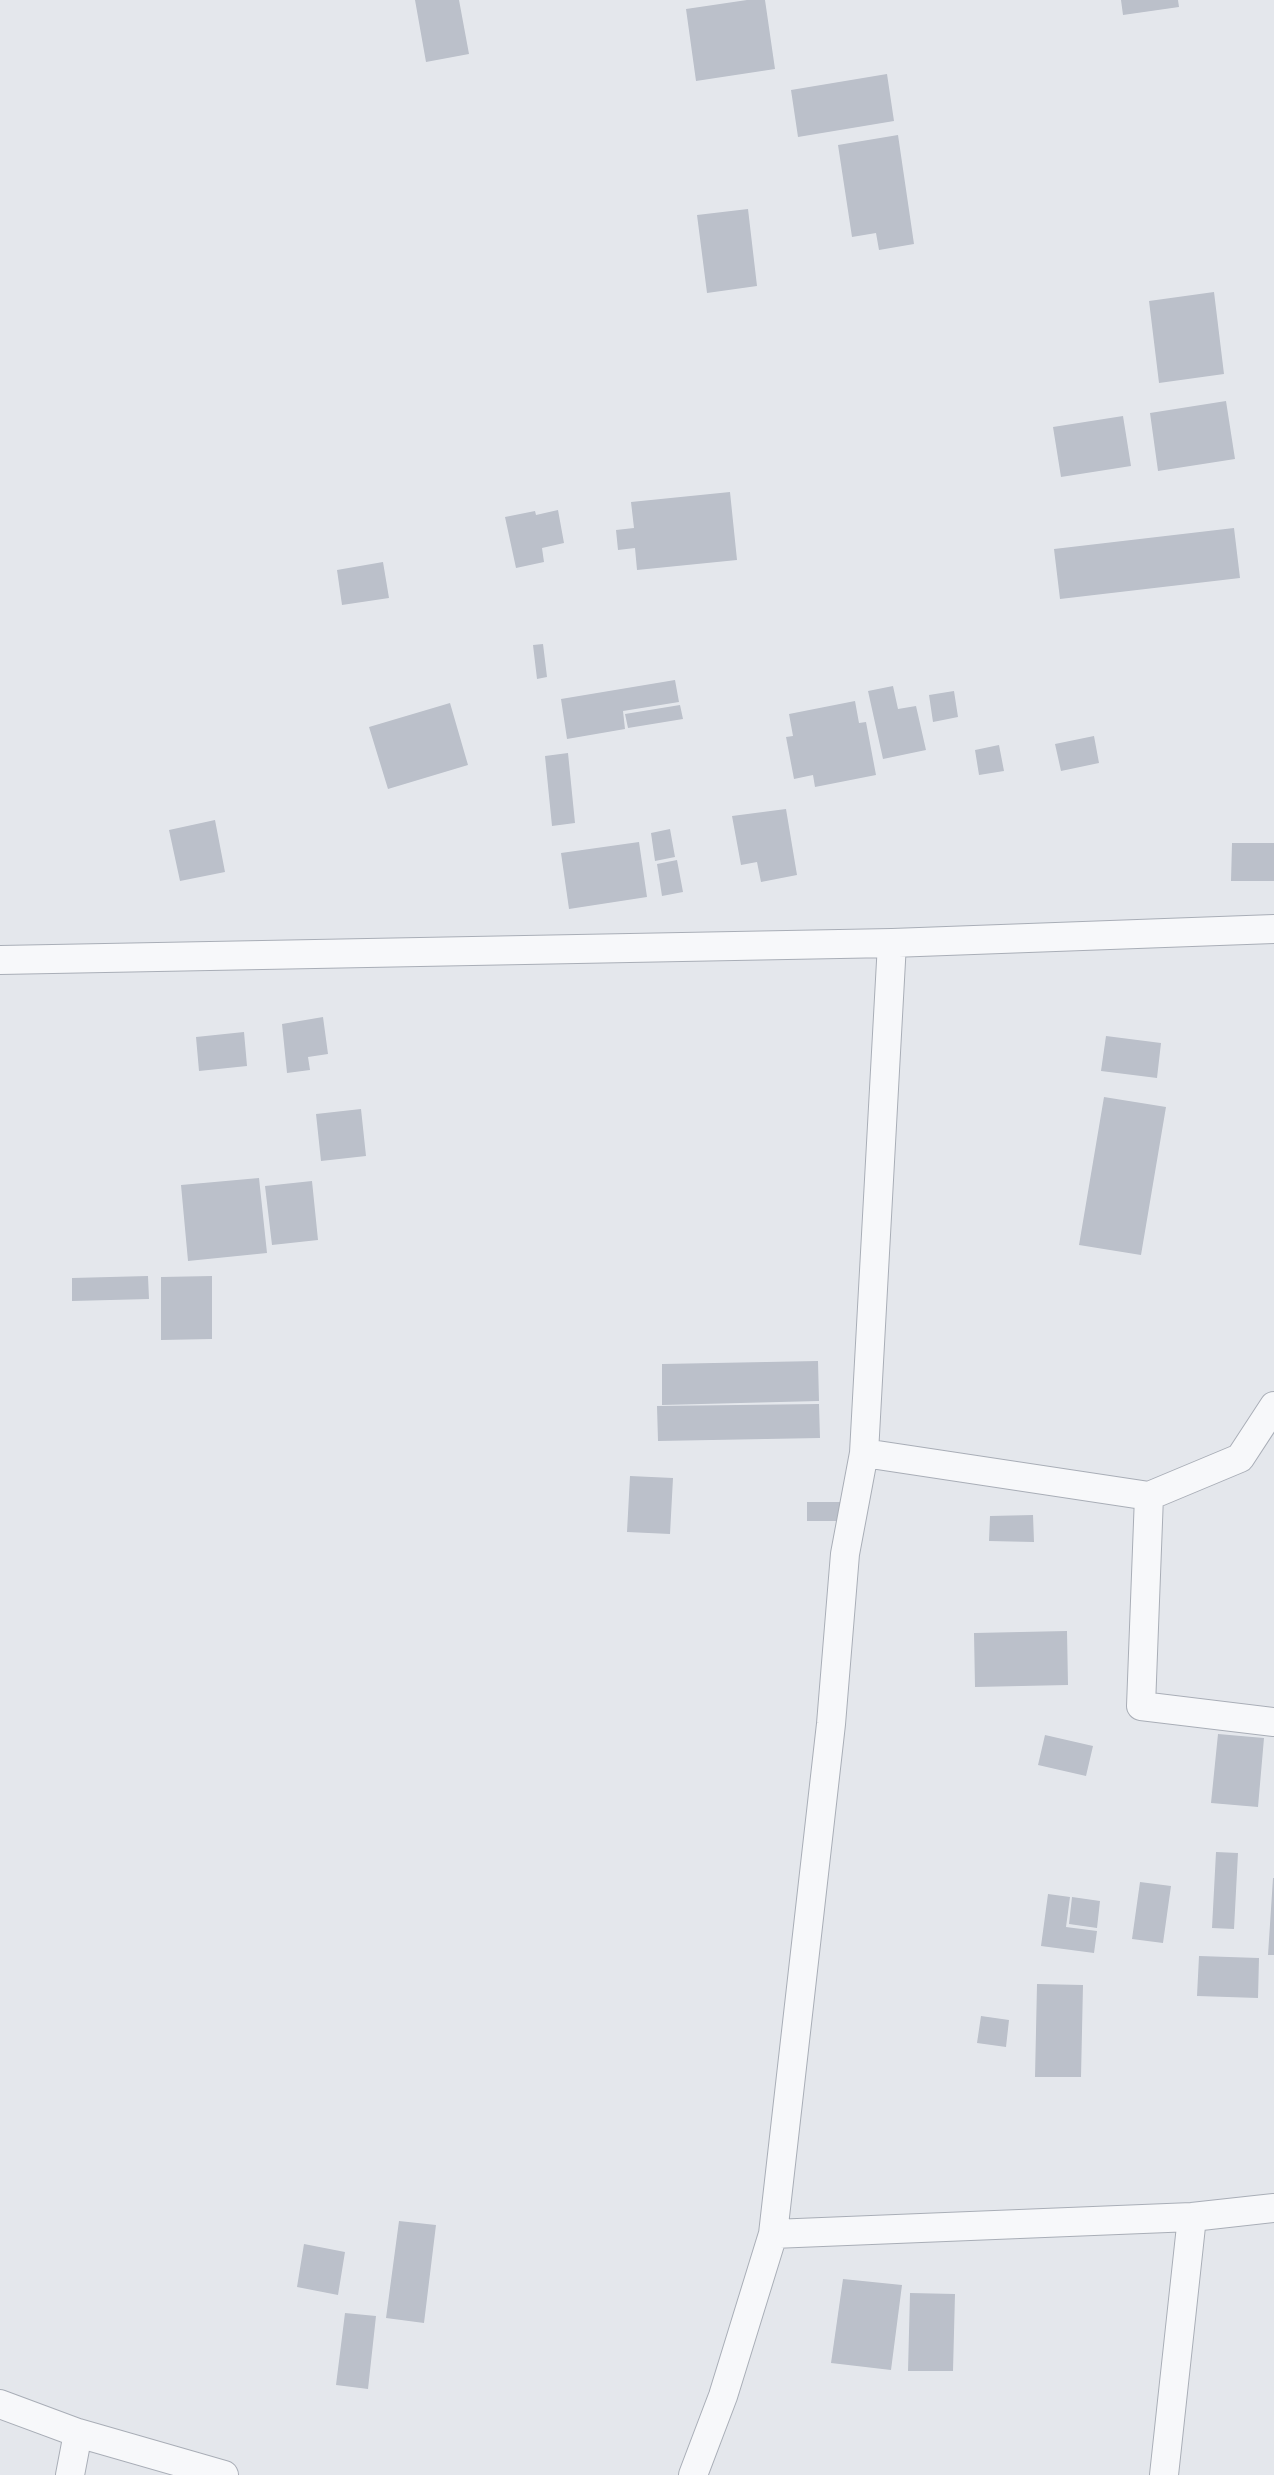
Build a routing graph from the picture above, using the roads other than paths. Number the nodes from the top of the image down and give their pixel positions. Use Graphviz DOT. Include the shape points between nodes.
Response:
graph roads {
  1 [pos="1274,929"];
  2 [pos="892,943"];
  3 [pos="0,960"];
  4 [pos="1274,1406"];
  5 [pos="864,1453"];
  6 [pos="1150,1496"];
  7 [pos="1274,1722"];
  8 [pos="1274,2208"];
  9 [pos="1192,2217"];
  10 [pos="773,2234"];
  11 [pos="0,2404"];
  12 [pos="78,2433"];
  13 [pos="70,2475"];
  14 [pos="224,2475"];
  15 [pos="693,2475"];
  16 [pos="1164,2475"];
  1 -- 2 [label="street"];
  2 -- 3 [label="street"];
  2 -- 5 [label="street"];
  4 -- 6 [label="street" via="1240,1458"];
  5 -- 6 [label="street"];
  5 -- 10 [label="street" via="845,1554 831,1724"];
  6 -- 7 [label="street" via="1141,1706"];
  8 -- 9 [label="street"];
  9 -- 10 [label="street"];
  9 -- 16 [label="street"];
  10 -- 15 [label="street" via="723,2396"];
  11 -- 12 [label="street"];
  12 -- 13 [label="street"];
  12 -- 14 [label="street"];
}
